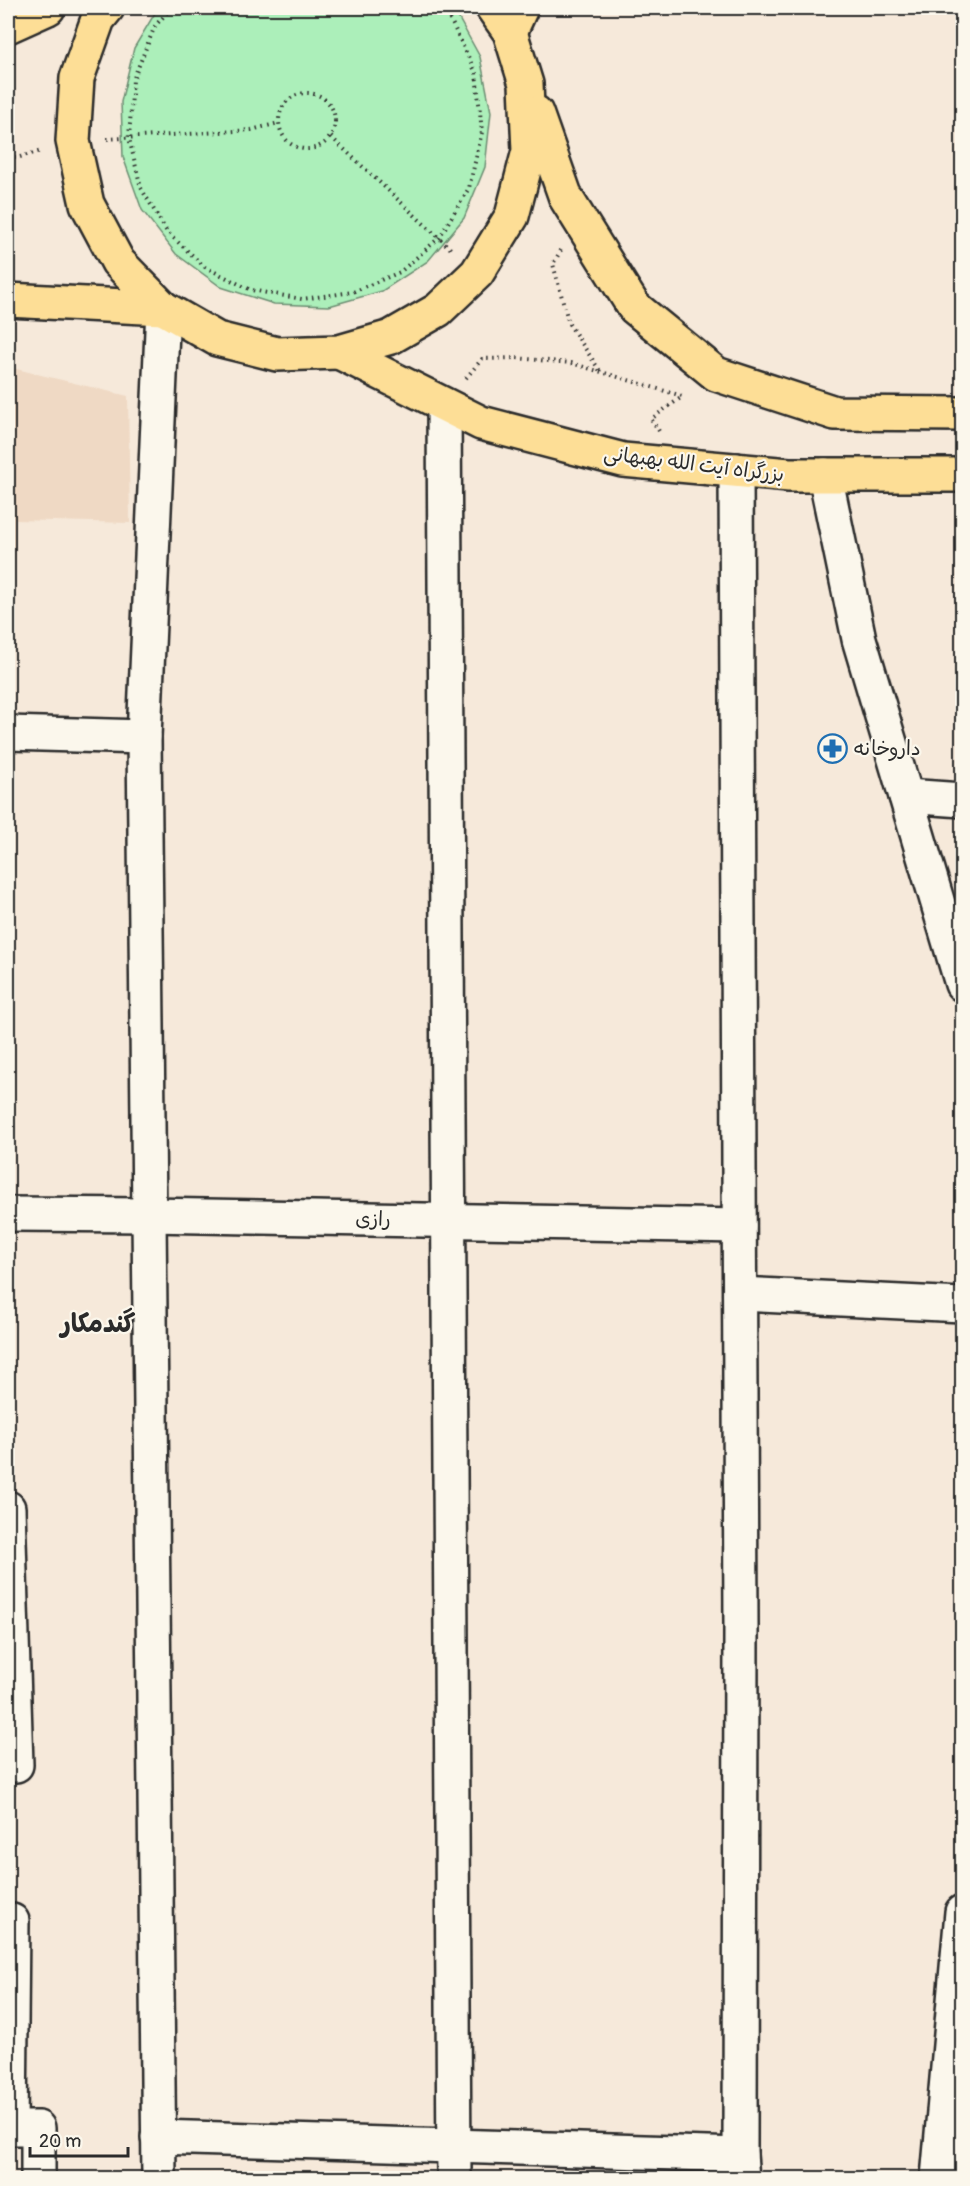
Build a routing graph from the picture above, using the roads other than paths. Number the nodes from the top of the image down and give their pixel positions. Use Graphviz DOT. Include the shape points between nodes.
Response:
graph roads {
  1 [pos="11,8"];
  2 [pos="48,8"];
  3 [pos="106,8"];
  4 [pos="8,16"];
  5 [pos="508,16"];
  6 [pos="8,26"];
  7 [pos="526,84"];
  8 [pos="8,300"];
  9 [pos="163,308"];
  10 [pos="339,352"];
  11 [pos="444,405"];
  12 [pos="963,414"];
  13 [pos="736,470"];
  14 [pos="825,475"];
  15 [pos="963,475"];
  16 [pos="8,733"];
  17 [pos="144,737"];
  18 [pos="906,796"];
  19 [pos="963,800"];
  20 [pos="963,984"];
  21 [pos="8,1214"];
  22 [pos="149,1215"];
  23 [pos="449,1221"];
  24 [pos="739,1226"];
  25 [pos="740,1294"];
  26 [pos="963,1305"];
  27 [pos="8,1508"];
  28 [pos="16,1765"];
  29 [pos="963,1912"];
  30 [pos="8,1920"];
  31 [pos="9,2128"];
  32 [pos="158,2137"];
  33 [pos="454,2146"];
  34 [pos="741,2167"];
  35 [pos="38,2178"];
  36 [pos="159,2178"];
  37 [pos="454,2178"];
  38 [pos="938,2178"];
  1 -- 4 [label="street"];
  2 -- 6 [label="highway"];
  3 -- 9 [label="highway" via="78,78 73,141 87,204 118,262"];
  5 -- 7 [label="highway"];
  7 -- 10 [label="highway" via="529,151 512,216 477,273 438,310 391,337"];
  7 -- 12 [label="highway" via="566,198 634,307 716,374 835,413"];
  8 -- 9 [label="highway"];
  9 -- 10 [label="highway" via="217,339 277,354"];
  9 -- 17 [label="street"];
  10 -- 11 [label="highway, بزرگراه آیت الله بهبهانی"];
  11 -- 13 [label="highway, بزرگراه آیت الله بهبهانی" via="481,423 612,457"];
  11 -- 23 [label="street"];
  13 -- 14 [label="highway, بزرگراه آیت الله بهبهانی"];
  13 -- 24 [label="street"];
  14 -- 15 [label="highway, بزرگراه آیت الله بهبهانی"];
  14 -- 18 [label="street" via="858,639"];
  16 -- 17 [label="street"];
  17 -- 22 [label="street"];
  18 -- 19 [label="street"];
  18 -- 20 [label="street"];
  21 -- 22 [label="street, رازی"];
  22 -- 23 [label="street, رازی"];
  22 -- 32 [label="street"];
  23 -- 24 [label="street, رازی"];
  23 -- 33 [label="street"];
  24 -- 25 [label="street"];
  25 -- 26 [label="street"];
  25 -- 34 [label="street"];
  27 -- 28 [label="street"];
  29 -- 38 [label="street"];
  30 -- 31 [label="street" via="12,1921"];
  31 -- 35 [label="street" via="38,2128"];
  32 -- 33 [label="street"];
  32 -- 36 [label="street"];
  33 -- 34 [label="street"];
  33 -- 37 [label="street"];
}
